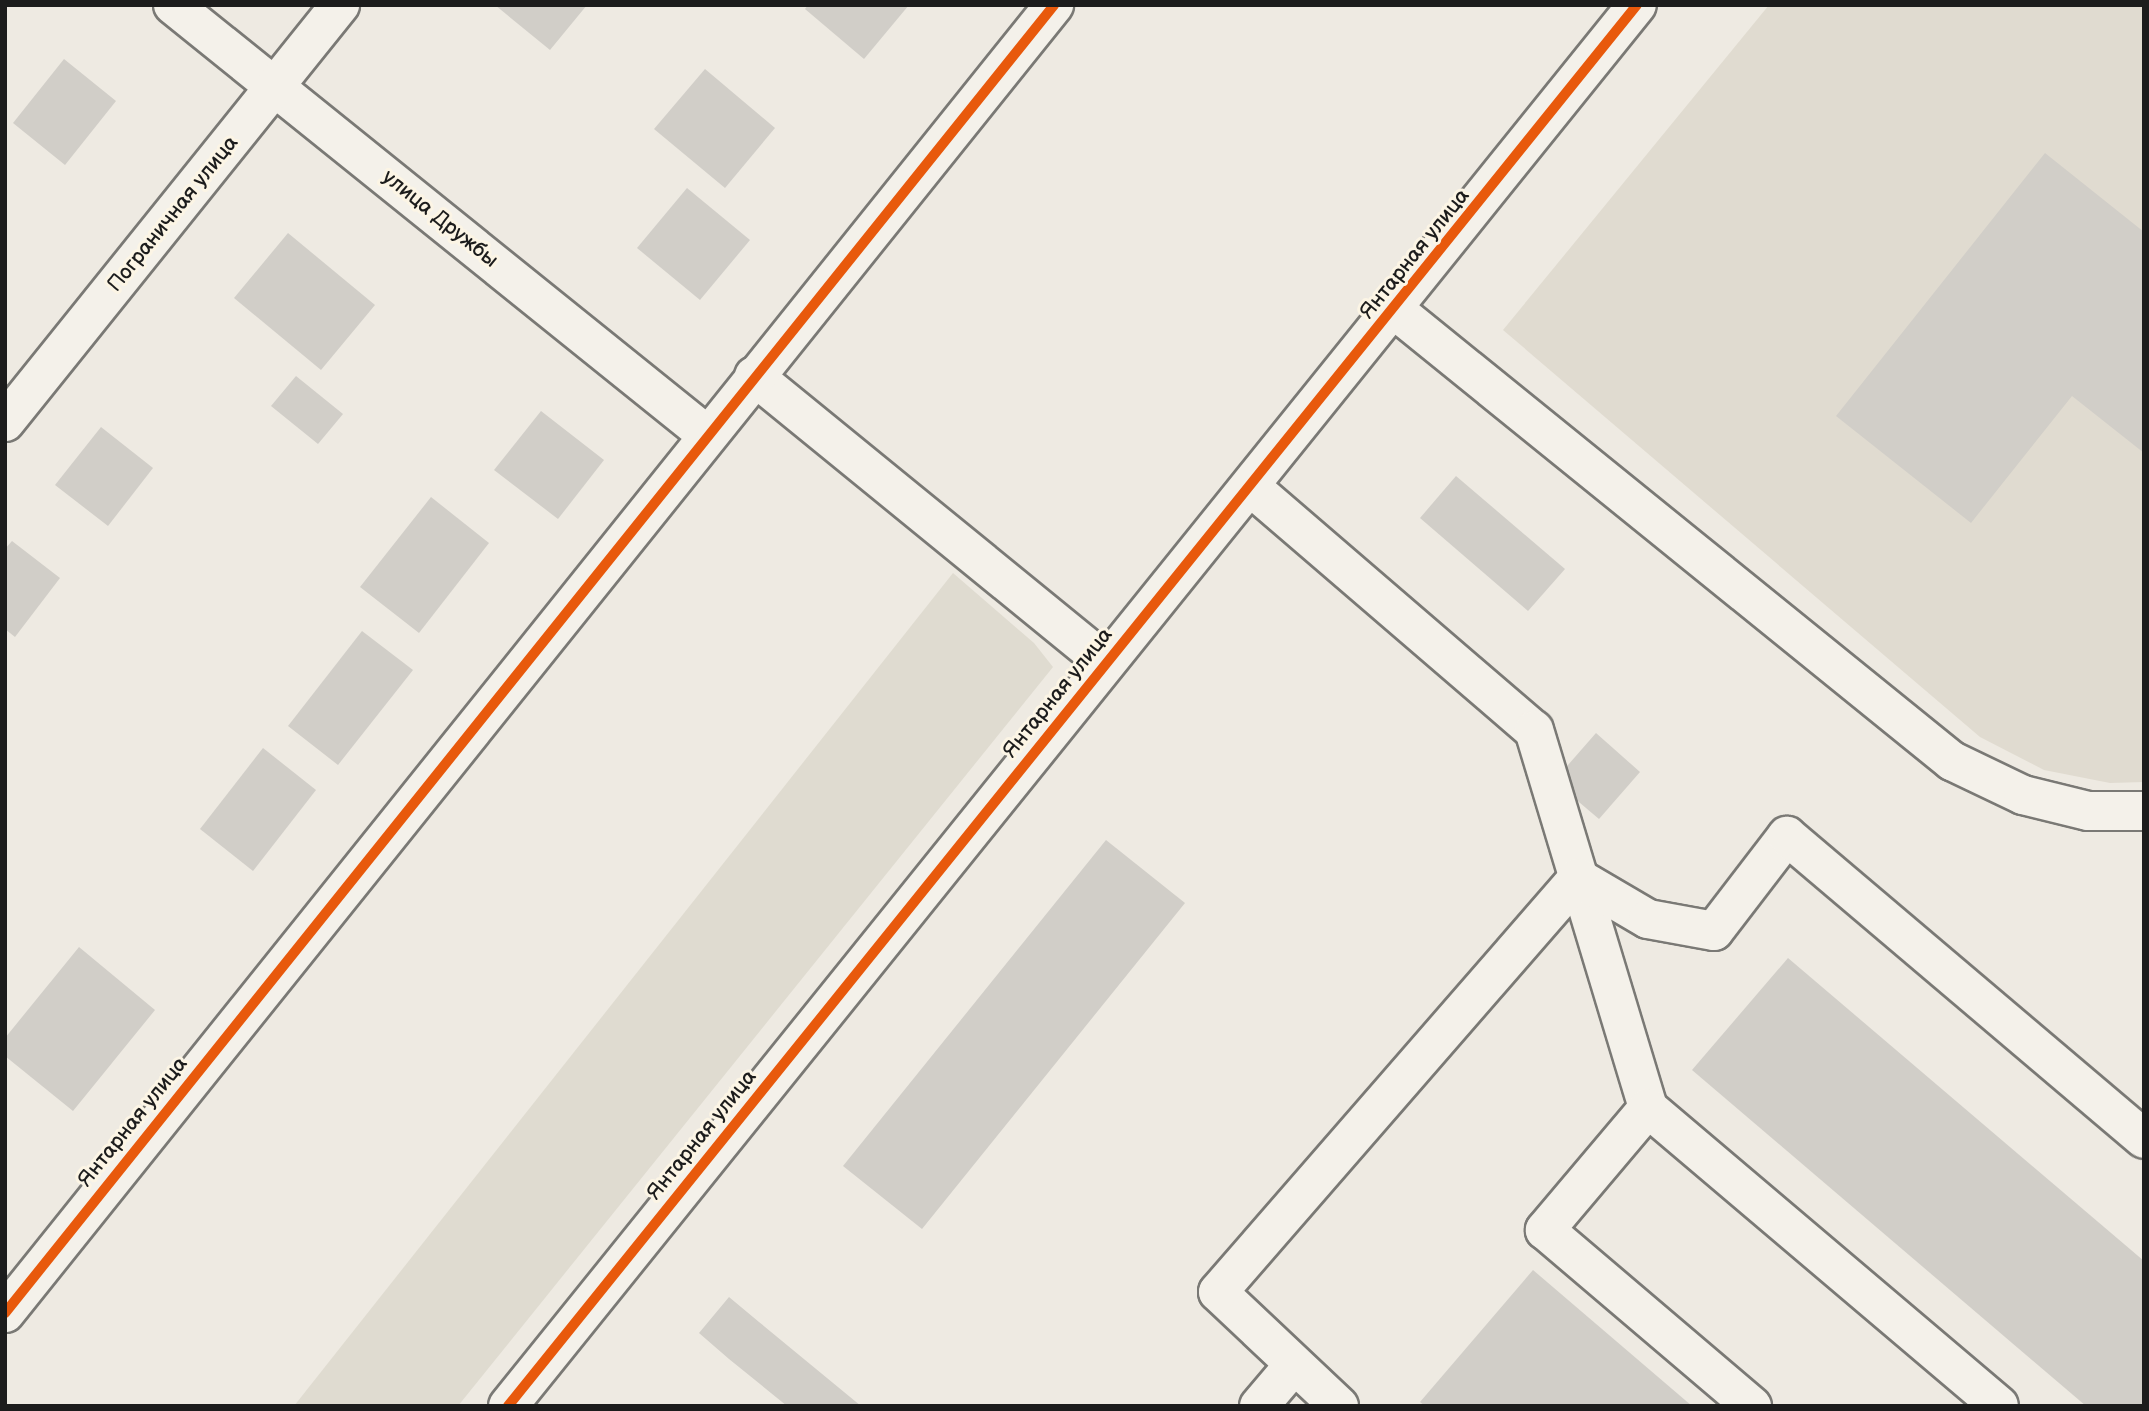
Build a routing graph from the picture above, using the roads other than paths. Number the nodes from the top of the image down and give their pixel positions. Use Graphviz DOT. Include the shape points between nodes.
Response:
graph roads {
  1 [pos="173,5"];
  2 [pos="341,5"];
  3 [pos="1054,5"];
  4 [pos="1637,5"];
  5 [pos="275,86"];
  6 [pos="1395,310"];
  7 [pos="754,376"];
  8 [pos="5,422"];
  9 [pos="706,435"];
  10 [pos="1251,487"];
  11 [pos="1106,663"];
  12 [pos="2144,811"];
  13 [pos="1578,878"];
  14 [pos="1648,1108"];
  15 [pos="2144,1139"];
  16 [pos="5,1313"];
  17 [pos="1293,1366"];
  18 [pos="508,1406"];
  19 [pos="1259,1406"];
  20 [pos="1339,1406"];
  21 [pos="1752,1406"];
  22 [pos="1999,1406"];
  1 -- 5 [label="street, улица Дружбы"];
  2 -- 5 [label="street, Пограничная улица"];
  3 -- 7 [label="street, Янтарная улица"];
  4 -- 6 [label="street, Янтарная улица"];
  5 -- 8 [label="street, Пограничная улица"];
  5 -- 9 [label="street, улица Дружбы"];
  6 -- 10 [label="street, Янтарная улица"];
  6 -- 12 [label="street" via="1952,761 2023,796 2088,811"];
  7 -- 9 [label="street, Янтарная улица"];
  7 -- 11 [label="street"];
  9 -- 16 [label="street, Янтарная улица"];
  10 -- 11 [label="street, Янтарная улица"];
  10 -- 13 [label="street" via="1534,730"];
  11 -- 18 [label="street, Янтарная улица"];
  13 -- 14 [label="street"];
  13 -- 15 [label="street" via="1648,919 1714,931 1787,836"];
  13 -- 17 [label="street" via="1219,1292"];
  14 -- 21 [label="street" via="1545,1230"];
  14 -- 22 [label="street"];
  17 -- 19 [label="street"];
  17 -- 20 [label="street"];
}
